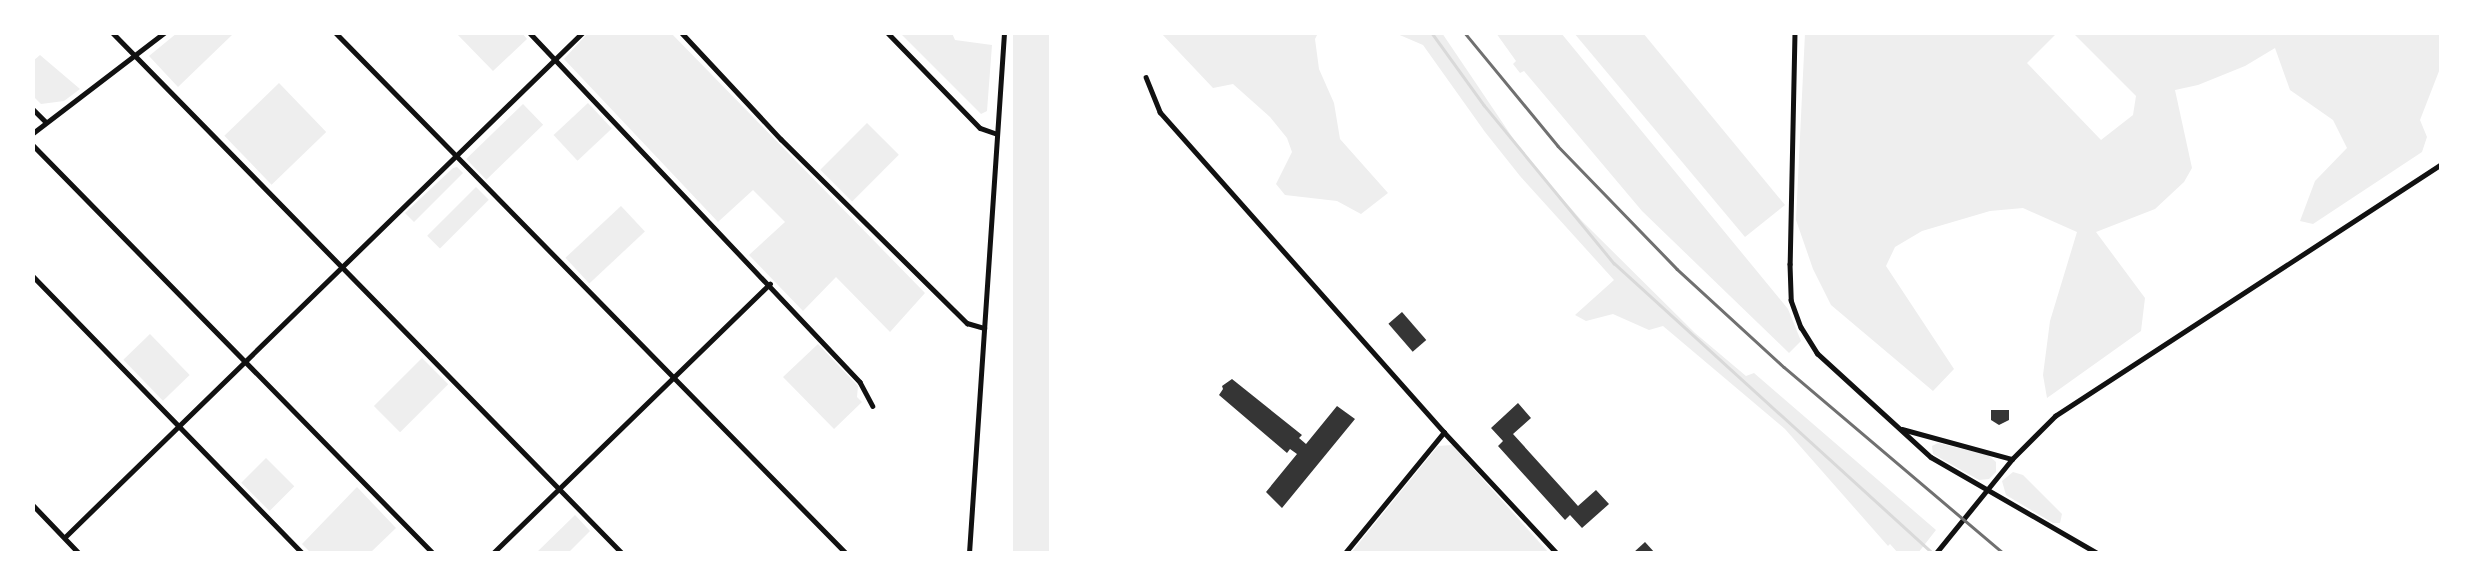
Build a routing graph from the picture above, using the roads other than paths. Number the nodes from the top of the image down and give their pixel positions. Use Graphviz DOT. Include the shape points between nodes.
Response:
graph roads {
  1 [pos="113,33"];
  2 [pos="164,33"];
  3 [pos="336,33"];
  4 [pos="530,33"];
  5 [pos="582,33"];
  6 [pos="681,33"];
  7 [pos="888,33"];
  8 [pos="1004,33"];
  9 [pos="1796,33"];
  10 [pos="135,55"];
  11 [pos="556,61"];
  12 [pos="1146,77"];
  13 [pos="33,108"];
  14 [pos="46,122"];
  15 [pos="33,133"];
  16 [pos="997,134"];
  17 [pos="33,145"];
  18 [pos="457,158"];
  19 [pos="2441,164"];
  20 [pos="342,267"];
  21 [pos="33,276"];
  22 [pos="769,285"];
  23 [pos="984,328"];
  24 [pos="245,361"];
  25 [pos="673,377"];
  26 [pos="873,407"];
  27 [pos="177,426"];
  28 [pos="1898,428"];
  29 [pos="1444,432"];
  30 [pos="2012,459"];
  31 [pos="558,487"];
  32 [pos="1989,489"];
  33 [pos="33,505"];
  34 [pos="65,537"];
  35 [pos="79,553"];
  36 [pos="302,553"];
  37 [pos="433,553"];
  38 [pos="493,553"];
  39 [pos="622,553"];
  40 [pos="846,553"];
  41 [pos="969,553"];
  42 [pos="1345,553"];
  43 [pos="1557,553"];
  44 [pos="1936,553"];
  45 [pos="2097,553"];
  1 -- 10 [label="street"];
  2 -- 10 [label="street"];
  3 -- 18 [label="street"];
  4 -- 11 [label="street"];
  5 -- 11 [label="street"];
  6 -- 23 [label="street" via="967,323"];
  7 -- 16 [label="street" via="980,128"];
  8 -- 16 [label="street"];
  9 -- 28 [label="street" via="1791,300 1817,352"];
  10 -- 14 [label="street"];
  10 -- 20 [label="street"];
  11 -- 18 [label="street"];
  11 -- 22 [label="street"];
  12 -- 29 [label="street" via="1160,112"];
  13 -- 14 [label="street"];
  14 -- 15 [label="street"];
  16 -- 23 [label="street"];
  17 -- 24 [label="street"];
  18 -- 20 [label="street"];
  18 -- 25 [label="street"];
  19 -- 30 [label="street" via="2055,416"];
  20 -- 24 [label="street"];
  20 -- 31 [label="street"];
  21 -- 27 [label="street"];
  22 -- 25 [label="street"];
  22 -- 26 [label="street" via="860,382"];
  23 -- 41 [label="street"];
  24 -- 27 [label="street"];
  24 -- 37 [label="street"];
  25 -- 31 [label="street"];
  25 -- 40 [label="street"];
  27 -- 34 [label="street"];
  27 -- 36 [label="street"];
  28 -- 30 [label="street"];
  28 -- 32 [label="street" via="1931,457"];
  29 -- 42 [label="street"];
  29 -- 43 [label="street"];
  30 -- 32 [label="street"];
  31 -- 38 [label="street"];
  31 -- 39 [label="street"];
  32 -- 44 [label="street"];
  32 -- 45 [label="street"];
  33 -- 34 [label="street"];
  34 -- 35 [label="street"];
}
